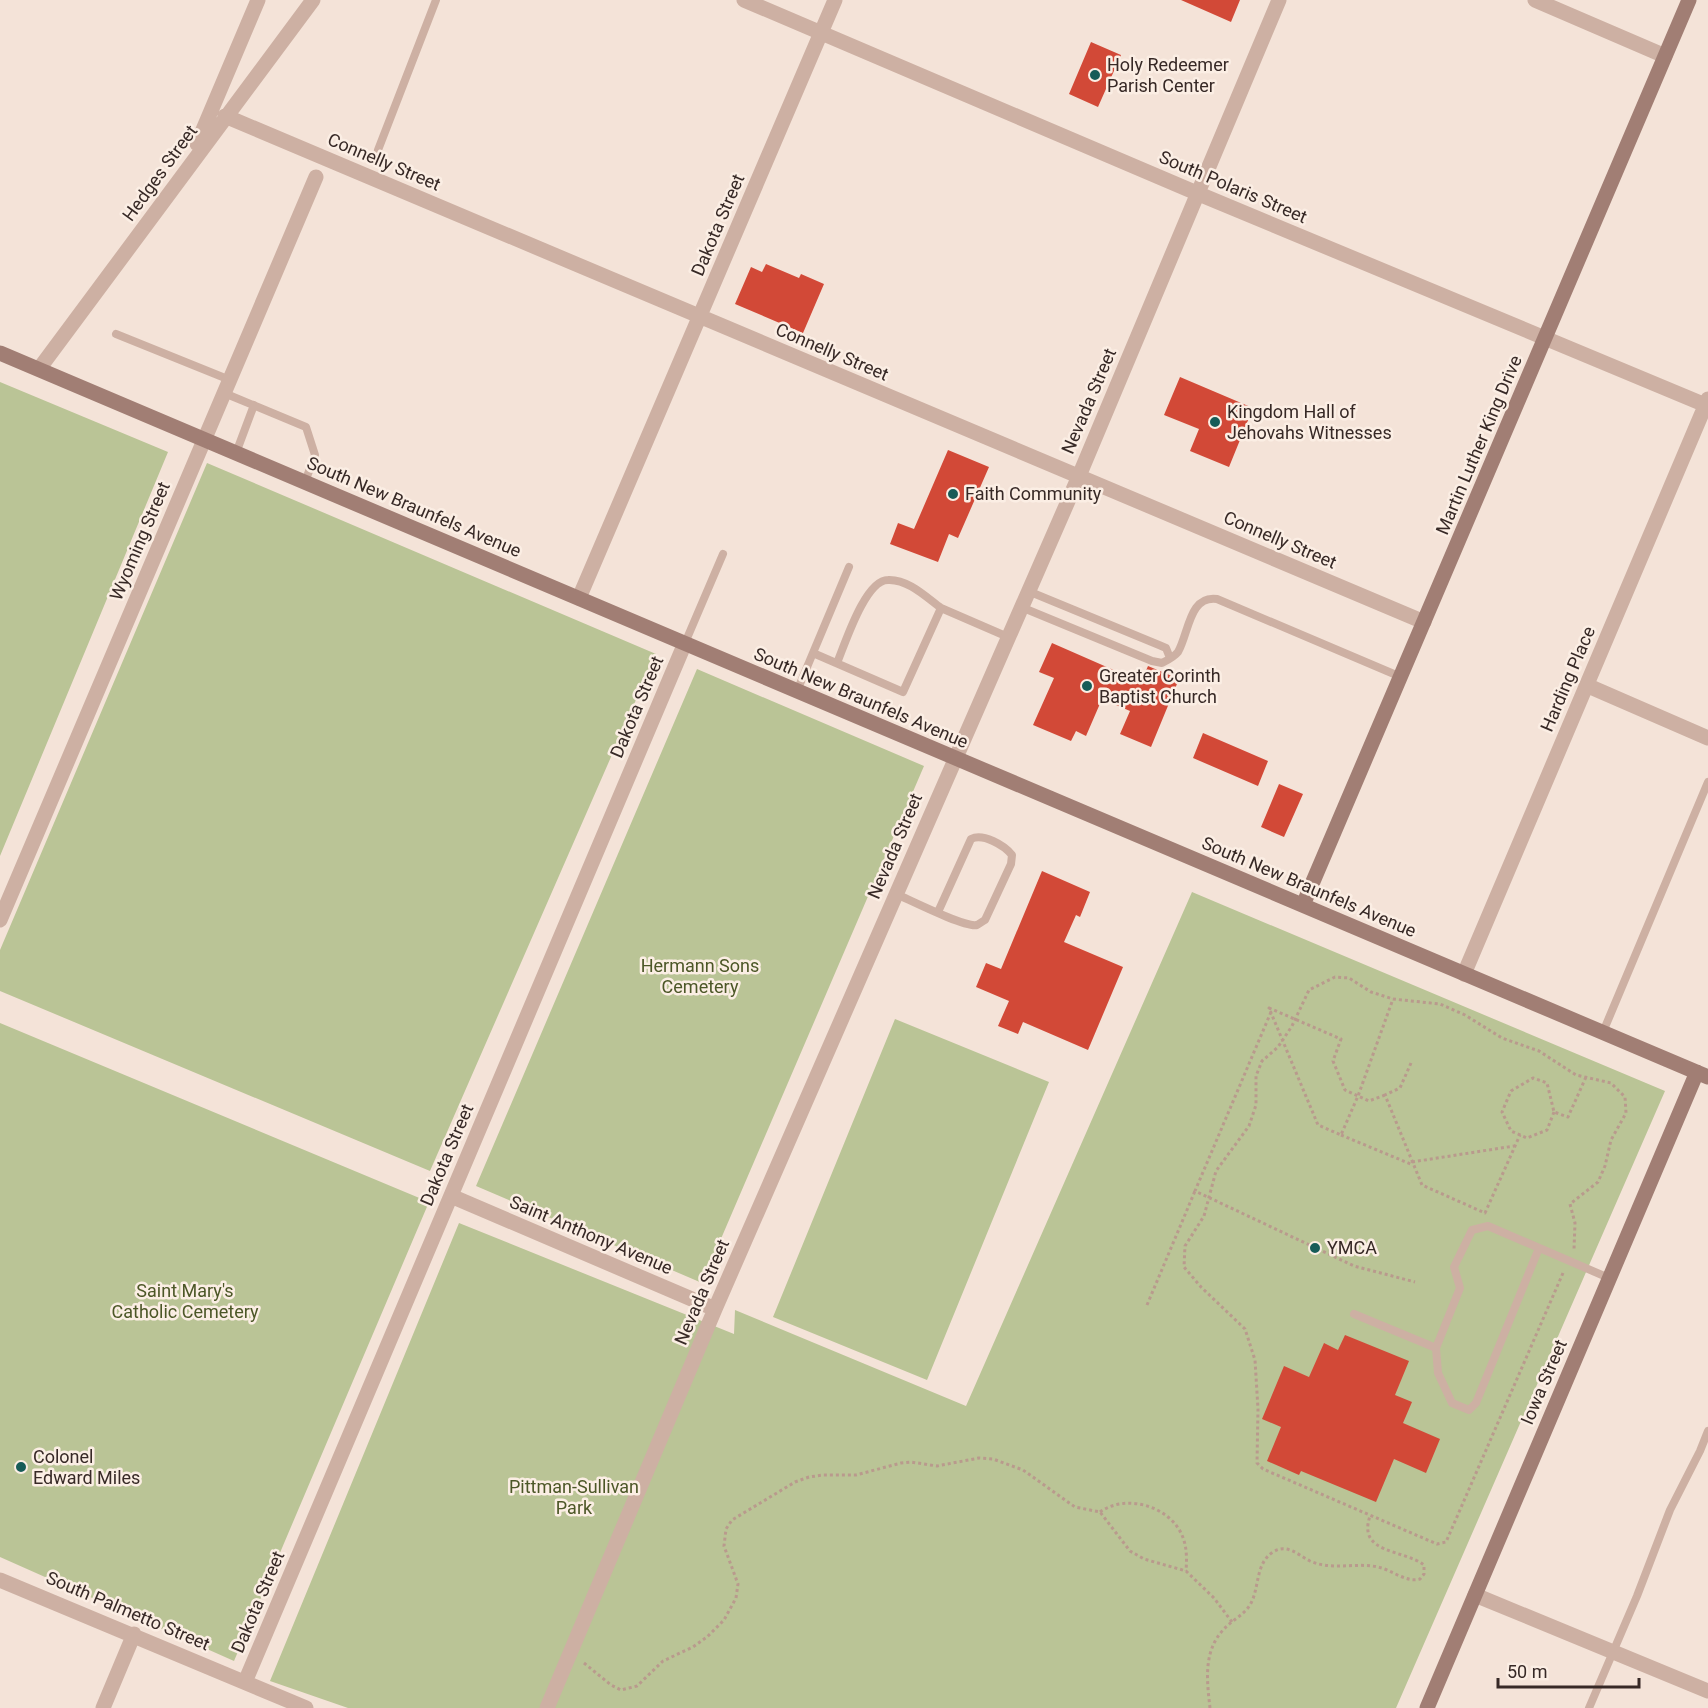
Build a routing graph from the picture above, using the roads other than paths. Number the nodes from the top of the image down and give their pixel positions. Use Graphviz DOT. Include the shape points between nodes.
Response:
graph roads {
  1 [pos="258,0"];
  2 [pos="313,0"];
  3 [pos="436,0"];
  4 [pos="744,0"];
  5 [pos="835,0"];
  6 [pos="1279,0"];
  7 [pos="1535,0"];
  8 [pos="1689,0"];
  9 [pos="821,33"];
  10 [pos="1665,56"];
  11 [pos="225,116"];
  12 [pos="378,150"];
  13 [pos="186,171"];
  14 [pos="316,177"];
  15 [pos="1199,194"];
  16 [pos="699,317"];
  17 [pos="116,334"];
  18 [pos="1545,339"];
  19 [pos="0,353"];
  20 [pos="39,369"];
  21 [pos="227,387"];
  22 [pos="1707,404"];
  23 [pos="254,405"];
  24 [pos="204,439"];
  25 [pos="236,453"];
  26 [pos="1079,476"];
  27 [pos="305,482"];
  28 [pos="723,554"];
  29 [pos="849,567"];
  30 [pos="1029,591"];
  31 [pos="579,598"];
  32 [pos="1021,607"];
  33 [pos="941,608"];
  34 [pos="1424,622"];
  35 [pos="1008,637"];
  36 [pos="685,643"];
  37 [pos="813,652"];
  38 [pos="1170,658"];
  39 [pos="837,663"];
  40 [pos="1401,677"];
  41 [pos="1586,685"];
  42 [pos="797,691"];
  43 [pos="1708,738"];
  44 [pos="954,759"];
  45 [pos="1708,782"];
  46 [pos="896,894"];
  47 [pos="1303,905"];
  48 [pos="938,912"];
  49 [pos="0,920"];
  50 [pos="1464,974"];
  51 [pos="1603,1032"];
  52 [pos="1702,1074"];
  53 [pos="451,1196"];
  54 [pos="1539,1248"];
  55 [pos="1609,1278"];
  56 [pos="715,1309"];
  57 [pos="1354,1314"];
  58 [pos="1436,1348"];
  59 [pos="1708,1431"];
  60 [pos="0,1580"];
  61 [pos="1475,1595"];
  62 [pos="134,1634"];
  63 [pos="1612,1651"];
  64 [pos="245,1682"];
  65 [pos="1708,1691"];
  66 [pos="103,1708"];
  67 [pos="306,1708"];
  68 [pos="547,1708"];
  69 [pos="1427,1708"];
  70 [pos="1589,1708"];
  1 -- 13 [label="street"];
  2 -- 11 [label="street, Hedges Street"];
  3 -- 12 [label="lane"];
  4 -- 9 [label="street, South Polaris Street"];
  5 -- 9 [label="street, Dakota Street"];
  6 -- 15 [label="street, Nevada Street"];
  7 -- 10 [label="street"];
  8 -- 10 [label="main road, Martin Luther King Drive"];
  9 -- 15 [label="street, South Polaris Street"];
  9 -- 16 [label="street, Dakota Street"];
  10 -- 18 [label="main road, Martin Luther King Drive"];
  11 -- 13 [label="street, Hedges Street"];
  11 -- 16 [label="street, Connelly Street"];
  13 -- 20 [label="street, Hedges Street"];
  14 -- 21 [label="street, Wyoming Street"];
  15 -- 18 [label="street, South Polaris Street"];
  15 -- 26 [label="street, Nevada Street"];
  16 -- 26 [label="street, Connelly Street"];
  16 -- 31 [label="street, Dakota Street"];
  17 -- 21 [label="lane"];
  18 -- 22 [label="street, South Polaris Street"];
  18 -- 34 [label="main road, Martin Luther King Drive"];
  19 -- 20 [label="main road, South New Braunfels Avenue"];
  20 -- 24 [label="main road, South New Braunfels Avenue"];
  21 -- 23 [label="lane"];
  21 -- 24 [label="street, Wyoming Street"];
  22 -- 41 [label="street, Harding Place"];
  23 -- 25 [label="lane"];
  23 -- 27 [label="lane" via="306,427 315,455"];
  24 -- 25 [label="main road, South New Braunfels Avenue"];
  24 -- 49 [label="street, Wyoming Street"];
  25 -- 27 [label="main road, South New Braunfels Avenue"];
  26 -- 30 [label="street, Nevada Street"];
  26 -- 34 [label="street, Connelly Street"];
  27 -- 31 [label="main road, South New Braunfels Avenue"];
  28 -- 36 [label="lane"];
  29 -- 37 [label="lane"];
  30 -- 32 [label="street, Nevada Street"];
  30 -- 38 [label="lane" via="1167,648"];
  31 -- 36 [label="main road, South New Braunfels Avenue"];
  32 -- 35 [label="street, Nevada Street"];
  32 -- 38 [label="lane" via="1152,661 1162,663"];
  33 -- 35 [label="lane"];
  33 -- 39 [label="lane" via="900,581 886,579 874,586 866,598"];
  33 -- 39 [label="lane" via="903,692"];
  34 -- 40 [label="main road, Martin Luther King Drive"];
  35 -- 44 [label="street, Nevada Street"];
  36 -- 42 [label="main road, South New Braunfels Avenue"];
  36 -- 53 [label="street, Dakota Street"];
  37 -- 39 [label="lane"];
  37 -- 42 [label="lane"];
  38 -- 40 [label="lane" via="1177,653 1196,607 1208,598"];
  40 -- 47 [label="main road, Martin Luther King Drive"];
  41 -- 43 [label="street"];
  41 -- 50 [label="street, Harding Place"];
  42 -- 44 [label="main road, South New Braunfels Avenue"];
  44 -- 46 [label="street, Nevada Street"];
  44 -- 47 [label="main road, South New Braunfels Avenue"];
  45 -- 51 [label="lane"];
  46 -- 48 [label="lane"];
  46 -- 56 [label="street, Nevada Street"];
  47 -- 50 [label="main road, South New Braunfels Avenue"];
  48 -- 48 [label="lane" via="968,925 985,920 1012,855 1006,848 980,837 971,839"];
  50 -- 51 [label="main road, South New Braunfels Avenue"];
  51 -- 52 [label="main road, South New Braunfels Avenue"];
  52 -- 55 [label="main road, Iowa Street"];
  53 -- 56 [label="street, Saint Anthony Avenue"];
  53 -- 64 [label="street, Dakota Street"];
  54 -- 55 [label="lane"];
  54 -- 58 [label="lane" via="1488,1226 1472,1230 1454,1267 1460,1288"];
  54 -- 58 [label="lane" via="1476,1403 1469,1410 1452,1403 1438,1373"];
  55 -- 61 [label="main road, Iowa Street"];
  56 -- 68 [label="street, Nevada Street"];
  57 -- 58 [label="lane"];
  59 -- 63 [label="lane" via="1670,1510"];
  60 -- 62 [label="street, South Palmetto Street"];
  61 -- 63 [label="street"];
  61 -- 69 [label="main road, Iowa Street"];
  62 -- 64 [label="street, South Palmetto Street"];
  62 -- 66 [label="street"];
  63 -- 65 [label="street"];
  63 -- 70 [label="lane"];
  64 -- 67 [label="street, South Palmetto Street"];
}
